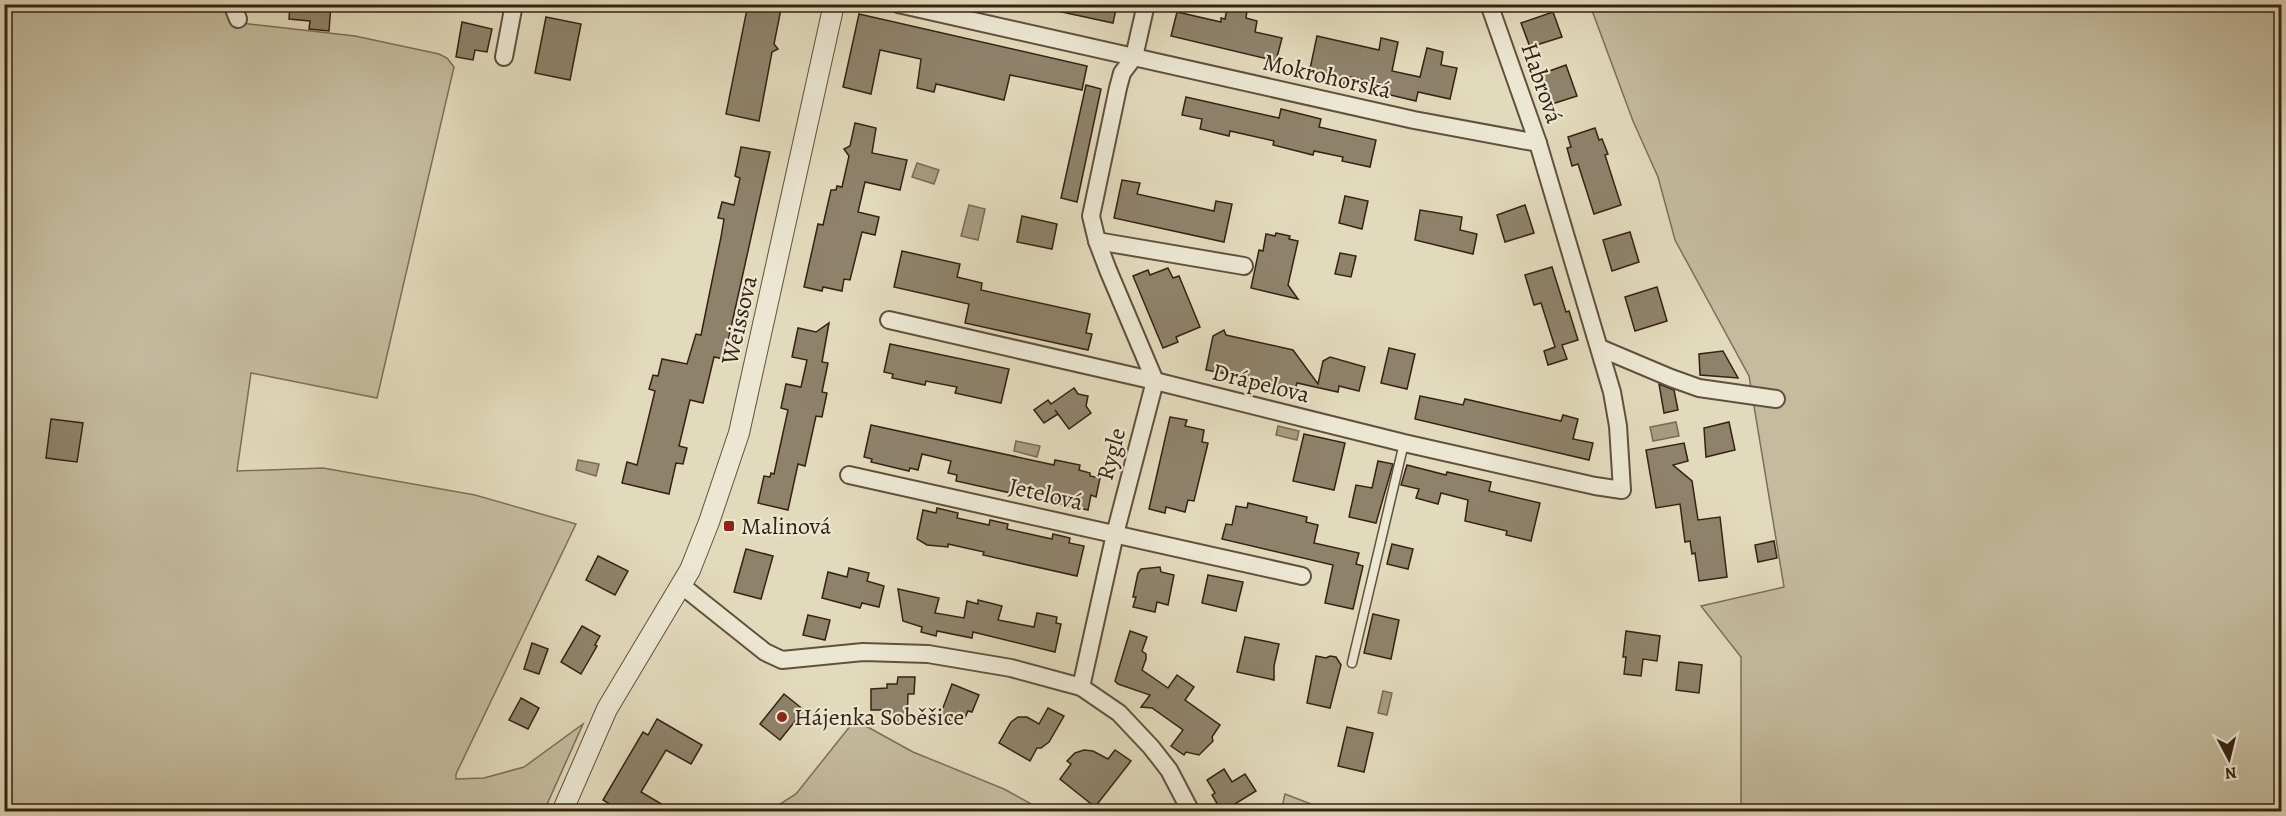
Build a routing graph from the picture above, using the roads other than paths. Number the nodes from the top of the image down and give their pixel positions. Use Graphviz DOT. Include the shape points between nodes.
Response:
graph roads {
  1 [pos="514,4"];
  2 [pos="834,4"];
  3 [pos="898,4"];
  4 [pos="1146,4"];
  5 [pos="1489,4"];
  6 [pos="504,57"];
  7 [pos="1134,57"];
  8 [pos="1538,143"];
  9 [pos="1097,241"];
  10 [pos="1244,266"];
  11 [pos="889,320"];
  12 [pos="1600,348"];
  13 [pos="1155,381"];
  14 [pos="1776,399"];
  15 [pos="1404,443"];
  16 [pos="849,475"];
  17 [pos="1115,534"];
  18 [pos="1302,576"];
  19 [pos="681,585"];
  20 [pos="1352,663"];
  21 [pos="1081,687"];
  22 [pos="562,812"];
  23 [pos="1191,812"];
  1 -- 6 [label="street"];
  2 -- 19 [label="street, Weissova" via="739,434 701,546"];
  3 -- 7 [label="street, Mokrohorská"];
  4 -- 7 [label="street"];
  5 -- 8 [label="street, Habrová"];
  7 -- 8 [label="street, Mokrohorská" via="1414,120"];
  7 -- 9 [label="street" via="1118,88 1091,216"];
  8 -- 12 [label="street"];
  9 -- 10 [label="street"];
  9 -- 13 [label="street"];
  11 -- 13 [label="street, Drápelova"];
  12 -- 14 [label="street" via="1699,388"];
  12 -- 15 [label="street, Drápelova" via="1616,410 1622,490"];
  13 -- 15 [label="street, Drápelova"];
  13 -- 17 [label="street, Rygle"];
  15 -- 20 [label="lane"];
  16 -- 17 [label="street, Jetelová"];
  17 -- 18 [label="street, Jetelová"];
  17 -- 21 [label="street, Rygle"];
  19 -- 21 [label="street" via="765,652 782,660 864,652 928,654 1011,668"];
  19 -- 22 [label="street, Weissova" via="607,709"];
  21 -- 23 [label="street" via="1119,713 1150,747 1169,770"];
}
